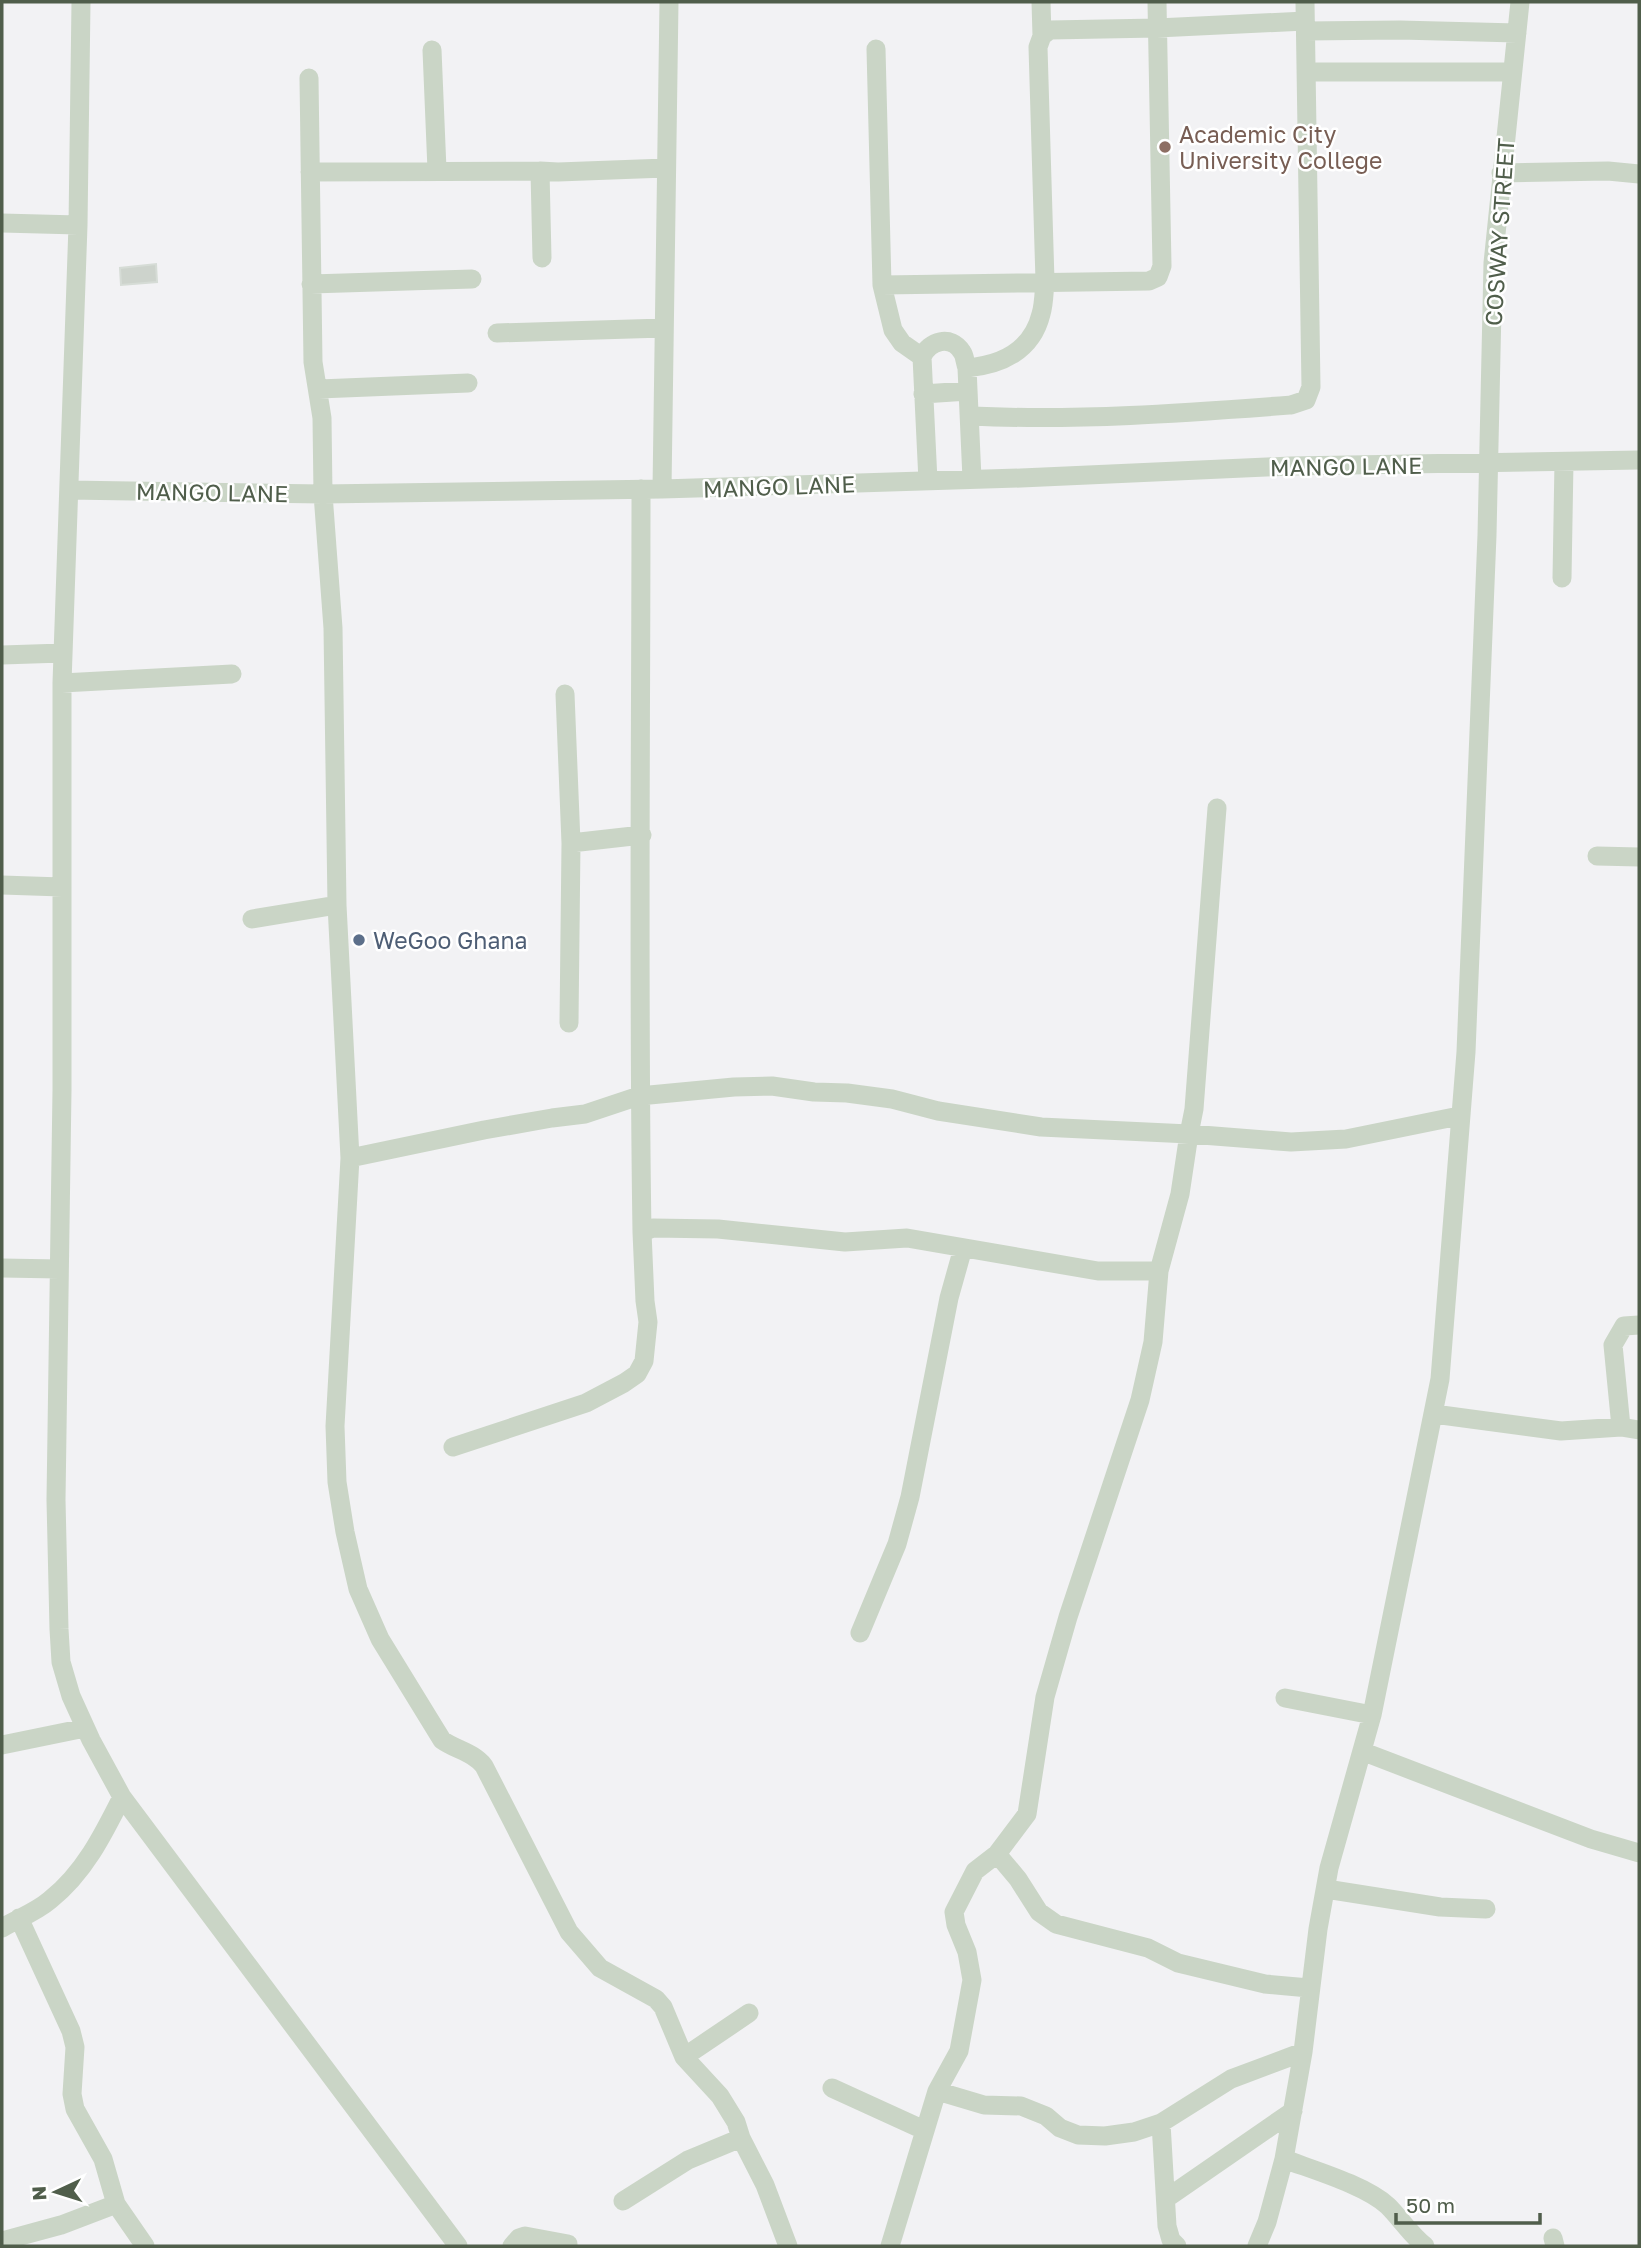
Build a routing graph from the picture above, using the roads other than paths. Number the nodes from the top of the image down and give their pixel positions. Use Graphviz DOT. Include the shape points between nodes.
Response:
graph roads {
  1 [pos="81,2"];
  2 [pos="669,2"];
  3 [pos="1041,2"];
  4 [pos="1157,2"];
  5 [pos="1520,2"];
  6 [pos="1305,18"];
  7 [pos="1157,28"];
  8 [pos="1517,33"];
  9 [pos="1042,36"];
  10 [pos="876,49"];
  11 [pos="432,50"];
  12 [pos="1307,72"];
  13 [pos="1512,72"];
  14 [pos="309,78"];
  15 [pos="666,167"];
  16 [pos="438,170"];
  17 [pos="540,171"];
  18 [pos="310,172"];
  19 [pos="1501,173"];
  20 [pos="1639,174"];
  21 [pos="2,223"];
  22 [pos="78,225"];
  23 [pos="542,258"];
  24 [pos="472,279"];
  25 [pos="1045,281"];
  26 [pos="312,284"];
  27 [pos="882,285"];
  28 [pos="664,328"];
  29 [pos="497,333"];
  30 [pos="922,357"];
  31 [pos="967,368"];
  32 [pos="468,383"];
  33 [pos="319,389"];
  34 [pos="968,391"];
  35 [pos="923,394"];
  36 [pos="971,416"];
  37 [pos="1639,460"];
  38 [pos="1564,462"];
  39 [pos="1489,464"];
  40 [pos="972,479"];
  41 [pos="928,481"];
  42 [pos="641,489"];
  43 [pos="662,489"];
  44 [pos="69,490"];
  45 [pos="323,494"];
  46 [pos="1562,578"];
  47 [pos="63,653"];
  48 [pos="2,655"];
  49 [pos="232,674"];
  50 [pos="62,683"];
  51 [pos="565,694"];
  52 [pos="1217,808"];
  53 [pos="642,835"];
  54 [pos="571,843"];
  55 [pos="1597,856"];
  56 [pos="1639,857"];
  57 [pos="2,885"];
  58 [pos="62,887"];
  59 [pos="337,905"];
  60 [pos="252,919"];
  61 [pos="569,1023"];
  62 [pos="639,1096"];
  63 [pos="1459,1116"];
  64 [pos="1189,1134"];
  65 [pos="350,1158"];
  66 [pos="642,1232"];
  67 [pos="963,1248"];
  68 [pos="2,1268"];
  69 [pos="60,1269"];
  70 [pos="1159,1271"];
  71 [pos="1639,1325"];
  72 [pos="1434,1414"];
  73 [pos="1630,1429"];
  74 [pos="453,1447"];
  75 [pos="860,1633"];
  76 [pos="1285,1698"];
  77 [pos="1373,1715"];
  78 [pos="85,1728"];
  79 [pos="2,1745"];
  80 [pos="1364,1752"];
  81 [pos="122,1797"];
  82 [pos="1639,1853"];
  83 [pos="998,1854"];
  84 [pos="1326,1889"];
  85 [pos="1486,1909"];
  86 [pos="19,1918"];
  87 [pos="2,1928"];
  88 [pos="1309,1988"];
  89 [pos="749,2013"];
  90 [pos="1303,2052"];
  91 [pos="684,2057"];
  92 [pos="832,2088"];
  93 [pos="937,2091"];
  94 [pos="1293,2111"];
  95 [pos="1161,2123"];
  96 [pos="924,2130"];
  97 [pos="741,2138"];
  98 [pos="1284,2159"];
  99 [pos="1167,2198"];
  100 [pos="623,2201"];
  101 [pos="116,2204"];
  102 [pos="2,2241"];
  103 [pos="568,2244"];
  104 [pos="145,2246"];
  105 [pos="458,2246"];
  106 [pos="512,2246"];
  107 [pos="788,2246"];
  108 [pos="890,2246"];
  109 [pos="1177,2246"];
  110 [pos="1257,2246"];
  111 [pos="1425,2246"];
  1 -- 22 [label="street"];
  2 -- 15 [label="street"];
  3 -- 9 [label="street"];
  4 -- 7 [label="street"];
  5 -- 8 [label="street, COSWAY STREET"];
  6 -- 7 [label="street"];
  6 -- 8 [label="street" via="1400,30"];
  6 -- 12 [label="street"];
  7 -- 9 [label="street" via="1050,30"];
  7 -- 25 [label="street" via="1162,266 1158,277 1149,281"];
  8 -- 13 [label="street, COSWAY STREET"];
  9 -- 25 [label="street" via="1038,47"];
  10 -- 27 [label="street"];
  11 -- 16 [label="street"];
  12 -- 13 [label="street"];
  12 -- 36 [label="street" via="1311,387 1306,400 1291,405 1133,417"];
  13 -- 19 [label="street, COSWAY STREET"];
  14 -- 18 [label="street"];
  15 -- 17 [label="street"];
  15 -- 28 [label="street"];
  16 -- 17 [label="street"];
  16 -- 18 [label="street"];
  17 -- 23 [label="street"];
  18 -- 26 [label="street"];
  19 -- 20 [label="street"];
  19 -- 39 [label="street, COSWAY STREET" via="1493,263"];
  21 -- 22 [label="street"];
  22 -- 44 [label="street"];
  24 -- 26 [label="street"];
  25 -- 27 [label="street"];
  25 -- 31 [label="street" via="1041,315 1016,354 988,366"];
  26 -- 33 [label="street" via="313,362"];
  27 -- 30 [label="street" via="893,330"];
  28 -- 29 [label="street"];
  28 -- 43 [label="street"];
  30 -- 31 [label="street" via="926,348 949,342 962,351"];
  30 -- 35 [label="street"];
  31 -- 34 [label="street"];
  32 -- 33 [label="street"];
  33 -- 45 [label="street"];
  34 -- 35 [label="street"];
  34 -- 36 [label="street"];
  35 -- 41 [label="street"];
  36 -- 40 [label="street"];
  37 -- 38 [label="street, MANGO LANE"];
  38 -- 39 [label="street, MANGO LANE"];
  38 -- 46 [label="street"];
  39 -- 40 [label="street, MANGO LANE" via="1292,466"];
  39 -- 63 [label="street, COSWAY STREET" via="1466,1052"];
  40 -- 41 [label="street, MANGO LANE"];
  41 -- 43 [label="street, MANGO LANE"];
  42 -- 43 [label="street, MANGO LANE"];
  42 -- 45 [label="street, MANGO LANE"];
  42 -- 53 [label="street"];
  44 -- 45 [label="street, MANGO LANE"];
  44 -- 47 [label="street"];
  45 -- 59 [label="street" via="333,628"];
  47 -- 48 [label="street"];
  47 -- 50 [label="street"];
  49 -- 50 [label="street"];
  50 -- 58 [label="street"];
  51 -- 54 [label="street"];
  52 -- 64 [label="street"];
  53 -- 54 [label="street"];
  53 -- 62 [label="street"];
  54 -- 61 [label="street"];
  55 -- 56 [label="street"];
  57 -- 58 [label="street"];
  58 -- 69 [label="street"];
  59 -- 60 [label="street"];
  59 -- 65 [label="street"];
  62 -- 64 [label="street" via="772,1086 892,1099 1041,1127"];
  62 -- 65 [label="street" via="585,1114"];
  62 -- 66 [label="street"];
  63 -- 64 [label="street" via="1346,1139 1291,1142"];
  63 -- 72 [label="street, COSWAY STREET"];
  64 -- 70 [label="street" via="1180,1194"];
  65 -- 91 [label="street" via="335,1426 341,1507 358,1589 380,1639 442,1740 473,1755 484,1766 569,1932 600,1968 663,2007"];
  66 -- 67 [label="street" via="653,1228 718,1229 845,1242 907,1238"];
  66 -- 74 [label="street" via="649,1322 644,1360 637,1374 586,1403"];
  67 -- 70 [label="street" via="1098,1270"];
  67 -- 75 [label="street" via="910,1497 897,1544"];
  68 -- 69 [label="street"];
  69 -- 78 [label="street" via="59,1629 61,1662"];
  70 -- 83 [label="street" via="1153,1342 1140,1400 1045,1697 1027,1814"];
  71 -- 73 [label="street" via="1624,1326 1613,1345"];
  72 -- 73 [label="street" via="1561,1431"];
  72 -- 77 [label="street, COSWAY STREET"];
  76 -- 77 [label="street"];
  77 -- 80 [label="street, COSWAY STREET"];
  78 -- 79 [label="street"];
  78 -- 81 [label="street"];
  80 -- 82 [label="street"];
  80 -- 84 [label="street, COSWAY STREET"];
  81 -- 86 [label="street" via="76,1877 48,1902"];
  81 -- 105 [label="street"];
  83 -- 88 [label="street" via="1039,1912 1056,1924 1149,1948 1178,1963 1265,1984"];
  83 -- 93 [label="street" via="975,1871 954,1912 972,1980 959,2051"];
  84 -- 85 [label="street" via="1440,1907"];
  84 -- 88 [label="street, COSWAY STREET"];
  86 -- 87 [label="street"];
  86 -- 101 [label="street" via="71,2031 75,2109 103,2159"];
  88 -- 90 [label="street, COSWAY STREET"];
  89 -- 91 [label="street"];
  90 -- 94 [label="street, COSWAY STREET"];
  90 -- 95 [label="street" via="1231,2079"];
  91 -- 97 [label="street" via="720,2096"];
  92 -- 96 [label="street"];
  93 -- 95 [label="street" via="984,2105 1021,2106 1078,2135 1134,2132"];
  93 -- 96 [label="street"];
  94 -- 98 [label="street, COSWAY STREET"];
  94 -- 99 [label="street"];
  95 -- 99 [label="street"];
  96 -- 108 [label="street"];
  97 -- 100 [label="street" via="688,2160"];
  97 -- 107 [label="street"];
  98 -- 110 [label="street, COSWAY STREET"];
  98 -- 111 [label="street" via="1377,2198"];
  99 -- 109 [label="street" via="1167,2226"];
  101 -- 102 [label="street"];
  101 -- 104 [label="street"];
  103 -- 106 [label="street" via="525,2236"];
}
